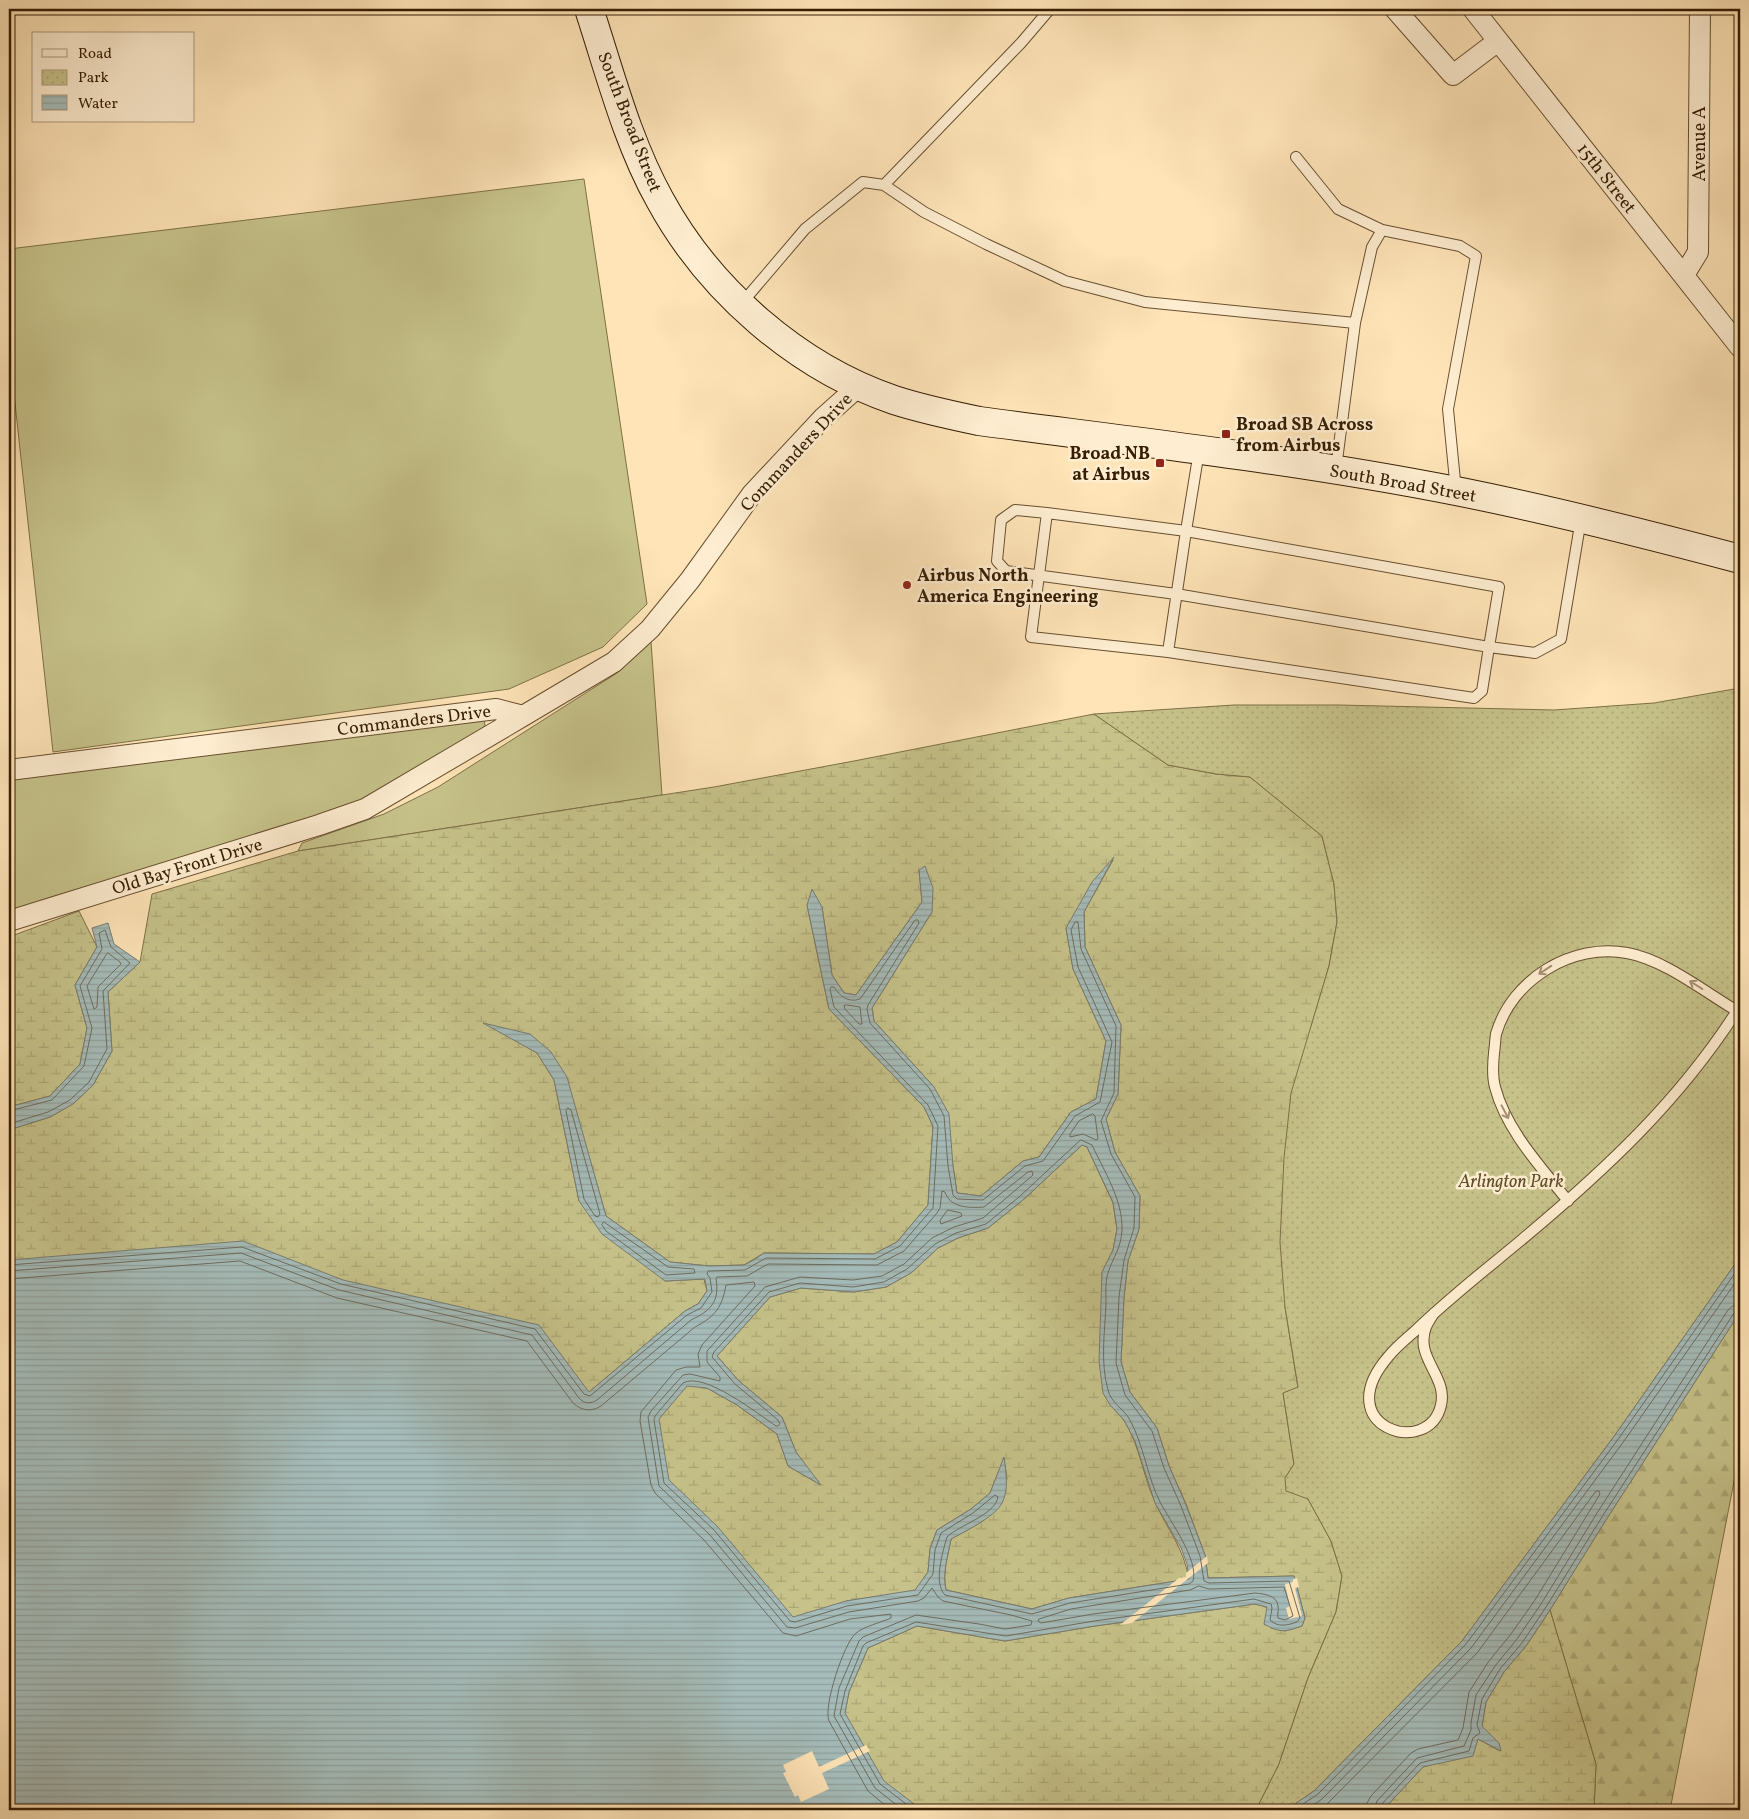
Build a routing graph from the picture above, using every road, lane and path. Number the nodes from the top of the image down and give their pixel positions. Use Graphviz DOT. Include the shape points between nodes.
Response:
graph roads {
  1 [pos="589,9"];
  2 [pos="1050,9"];
  3 [pos="1395,9"];
  4 [pos="1473,9"];
  5 [pos="1700,9"];
  6 [pos="1498,41"];
  7 [pos="1296,157"];
  8 [pos="884,185"];
  9 [pos="1382,230"];
  10 [pos="1684,275"];
  11 [pos="740,305"];
  12 [pos="1355,323"];
  13 [pos="1740,347"];
  14 [pos="860,385"];
  15 [pos="1199,450"];
  16 [pos="1336,470"];
  17 [pos="1456,491"];
  18 [pos="1047,513"];
  19 [pos="1581,519"];
  20 [pos="1186,531"];
  21 [pos="1740,559"];
  22 [pos="1039,575"];
  23 [pos="1176,594"];
  24 [pos="1489,647"];
  25 [pos="1168,652"];
  26 [pos="523,716"];
  27 [pos="9,770"];
  28 [pos="9,921"];
  29 [pos="1739,1008"];
  30 [pos="1568,1201"];
  31 [pos="1434,1313"];
  1 -- 11 [label="street, South Broad Street" via="622,111 641,162 660,200 680,234"];
  2 -- 8 [label="lane"];
  3 -- 6 [label="street" via="1453,75"];
  4 -- 6 [label="street, 15th Street"];
  5 -- 10 [label="street, Avenue A" via="1698,252"];
  6 -- 10 [label="street, 15th Street"];
  7 -- 9 [label="lane" via="1338,209"];
  8 -- 11 [label="lane" via="863,182 805,229"];
  8 -- 12 [label="lane" via="924,212 1065,281 1144,302"];
  9 -- 12 [label="lane" via="1372,247"];
  9 -- 17 [label="lane" via="1460,246 1476,256 1448,409"];
  10 -- 13 [label="street, 15th Street"];
  11 -- 14 [label="street, South Broad Street" via="797,350"];
  12 -- 16 [label="lane"];
  14 -- 15 [label="street, South Broad Street" via="893,400 979,421"];
  14 -- 26 [label="street, Commanders Drive" via="823,418 752,494 650,629 614,662"];
  15 -- 16 [label="street, South Broad Street"];
  15 -- 20 [label="lane"];
  16 -- 17 [label="street, South Broad Street"];
  17 -- 19 [label="street, South Broad Street"];
  18 -- 20 [label="lane"];
  18 -- 22 [label="lane"];
  18 -- 22 [label="lane" via="1015,510 1001,520 997,561 1006,571"];
  19 -- 21 [label="street, South Broad Street"];
  19 -- 24 [label="lane" via="1561,639 1535,653"];
  20 -- 23 [label="lane"];
  20 -- 24 [label="lane" via="1499,588"];
  22 -- 23 [label="lane"];
  22 -- 25 [label="lane" via="1031,637"];
  23 -- 24 [label="lane"];
  23 -- 25 [label="lane"];
  24 -- 25 [label="lane" via="1482,691 1474,698"];
  26 -- 27 [label="street, Commanders Drive" via="496,709"];
  26 -- 28 [label="street, Old Bay Front Drive" via="364,809 319,826"];
  29 -- 30 [label="lane" via="1684,1084 1622,1152"];
  29 -- 30 [label="lane, one-way" via="1648,959 1606,950 1566,959 1549,967 1517,994 1496,1034 1494,1085 1514,1129"];
  30 -- 31 [label="lane"];
  31 -- 31 [label="lane" via="1388,1356 1373,1377 1369,1402 1375,1417 1392,1431 1418,1431 1432,1422 1439,1412 1443,1396 1441,1384 1424,1346 1426,1327"];
}
